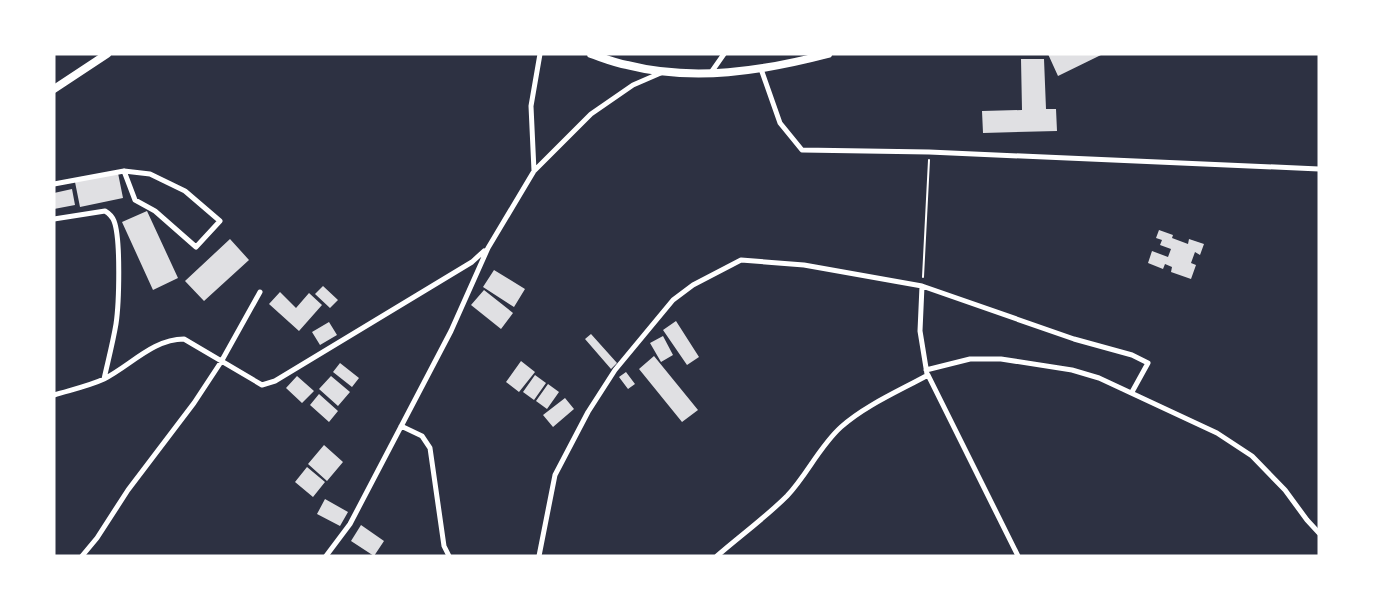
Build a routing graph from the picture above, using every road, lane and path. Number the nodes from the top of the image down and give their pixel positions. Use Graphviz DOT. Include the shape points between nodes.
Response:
graph roads {
  1 [pos="107,54"];
  2 [pos="540,54"];
  3 [pos="591,54"];
  4 [pos="724,54"];
  5 [pos="828,54"];
  6 [pos="761,69"];
  7 [pos="665,71"];
  8 [pos="710,74"];
  9 [pos="55,87"];
  10 [pos="929,152"];
  11 [pos="1319,169"];
  12 [pos="124,171"];
  13 [pos="534,171"];
  14 [pos="54,184"];
  15 [pos="54,219"];
  16 [pos="488,248"];
  17 [pos="922,286"];
  18 [pos="260,291"];
  19 [pos="221,362"];
  20 [pos="927,373"];
  21 [pos="104,379"];
  22 [pos="1132,392"];
  23 [pos="54,395"];
  24 [pos="401,426"];
  25 [pos="1319,533"];
  26 [pos="82,556"];
  27 [pos="326,556"];
  28 [pos="449,556"];
  29 [pos="539,556"];
  30 [pos="717,556"];
  31 [pos="1017,556"];
  1 -- 9 [label="main road"];
  2 -- 13 [label="street" via="531,106"];
  3 -- 7 [label="main road" via="627,66"];
  4 -- 8 [label="street"];
  5 -- 6 [label="main road"];
  6 -- 8 [label="main road"];
  6 -- 10 [label="street" via="780,123 802,150"];
  7 -- 8 [label="main road"];
  7 -- 13 [label="street" via="633,85 591,114"];
  10 -- 11 [label="street"];
  10 -- 17 [label="path"];
  12 -- 12 [label="street" via="150,174 185,191 220,221 196,247 155,211 135,200"];
  12 -- 14 [label="street"];
  13 -- 16 [label="street"];
  15 -- 21 [label="street" via="105,211 115,222 116,322"];
  16 -- 19 [label="street" via="472,262 275,381 262,385"];
  16 -- 24 [label="street" via="451,331"];
  17 -- 20 [label="street" via="920,331"];
  17 -- 22 [label="street" via="1148,363"];
  17 -- 29 [label="street" via="804,265 741,261 693,285 673,300 615,370 588,412 555,475"];
  18 -- 19 [label="street"];
  19 -- 21 [label="street" via="184,339 172,339"];
  19 -- 26 [label="street"];
  20 -- 22 [label="street" via="970,359 1001,359 1072,370"];
  20 -- 30 [label="street" via="842,427 786,496"];
  20 -- 31 [label="street"];
  21 -- 23 [label="street"];
  22 -- 25 [label="street" via="1217,433 1252,456 1286,490"];
  24 -- 27 [label="street" via="350,524"];
  24 -- 28 [label="street" via="422,436 430,448 444,546"];
}
